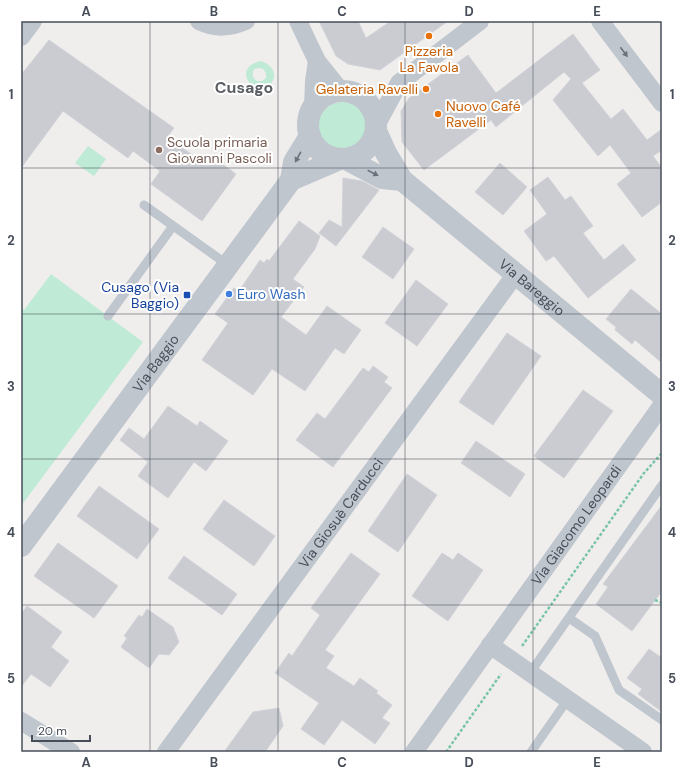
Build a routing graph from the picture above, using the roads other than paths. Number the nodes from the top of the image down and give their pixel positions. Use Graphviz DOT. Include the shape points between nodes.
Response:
graph roads {
  1 [pos="33,21"];
  2 [pos="199,21"];
  3 [pos="246,21"];
  4 [pos="298,21"];
  5 [pos="480,21"];
  6 [pos="600,21"];
  7 [pos="21,37"];
  8 [pos="317,61"];
  9 [pos="342,91"];
  10 [pos="662,103"];
  11 [pos="313,107"];
  12 [pos="376,127"];
  13 [pos="310,136"];
  14 [pos="343,159"];
  15 [pos="291,180"];
  16 [pos="402,180"];
  17 [pos="144,204"];
  18 [pos="173,226"];
  19 [pos="228,265"];
  20 [pos="515,275"];
  21 [pos="108,316"];
  22 [pos="662,395"];
  23 [pos="662,405"];
  24 [pos="662,485"];
  25 [pos="24,537"];
  26 [pos="569,618"];
  27 [pos="490,645"];
  28 [pos="530,672"];
  29 [pos="568,699"];
  30 [pos="662,720"];
  31 [pos="21,721"];
  32 [pos="71,752"];
  33 [pos="166,752"];
  34 [pos="414,752"];
  35 [pos="530,752"];
  36 [pos="643,752"];
  1 -- 7 [label="street"];
  2 -- 3 [label="street" via="211,27 226,27"];
  4 -- 8 [label="street"];
  5 -- 12 [label="street" via="399,83"];
  6 -- 10 [label="street, one-way"];
  8 -- 9 [label="street"];
  8 -- 11 [label="street"];
  9 -- 11 [label="street" via="324,96"];
  9 -- 12 [label="street" via="358,95 368,102 374,112"];
  11 -- 13 [label="street" via="308,120"];
  12 -- 14 [label="street" via="373,141 365,150 355,157"];
  12 -- 16 [label="street, Via Bareggio" via="386,153"];
  13 -- 14 [label="street" via="321,152 332,158"];
  13 -- 15 [label="street, Via Baggio, one-way" via="294,162"];
  14 -- 15 [label="street"];
  14 -- 16 [label="street, one-way" via="382,178"];
  15 -- 19 [label="street, Via Baggio"];
  16 -- 20 [label="street, Via Bareggio"];
  17 -- 18 [label="lane"];
  18 -- 19 [label="lane"];
  18 -- 21 [label="lane"];
  19 -- 25 [label="street, Via Baggio"];
  20 -- 22 [label="street, Via Bareggio"];
  20 -- 33 [label="street, Via Giosuè Carducci"];
  23 -- 27 [label="street, Via Giacomo Leopardi"];
  24 -- 26 [label="lane"];
  26 -- 28 [label="lane"];
  26 -- 30 [label="lane" via="595,636 619,690"];
  27 -- 28 [label="street"];
  27 -- 34 [label="street, Via Giacomo Leopardi"];
  28 -- 29 [label="street"];
  29 -- 35 [label="lane"];
  29 -- 36 [label="street"];
  31 -- 32 [label="street"];
}
